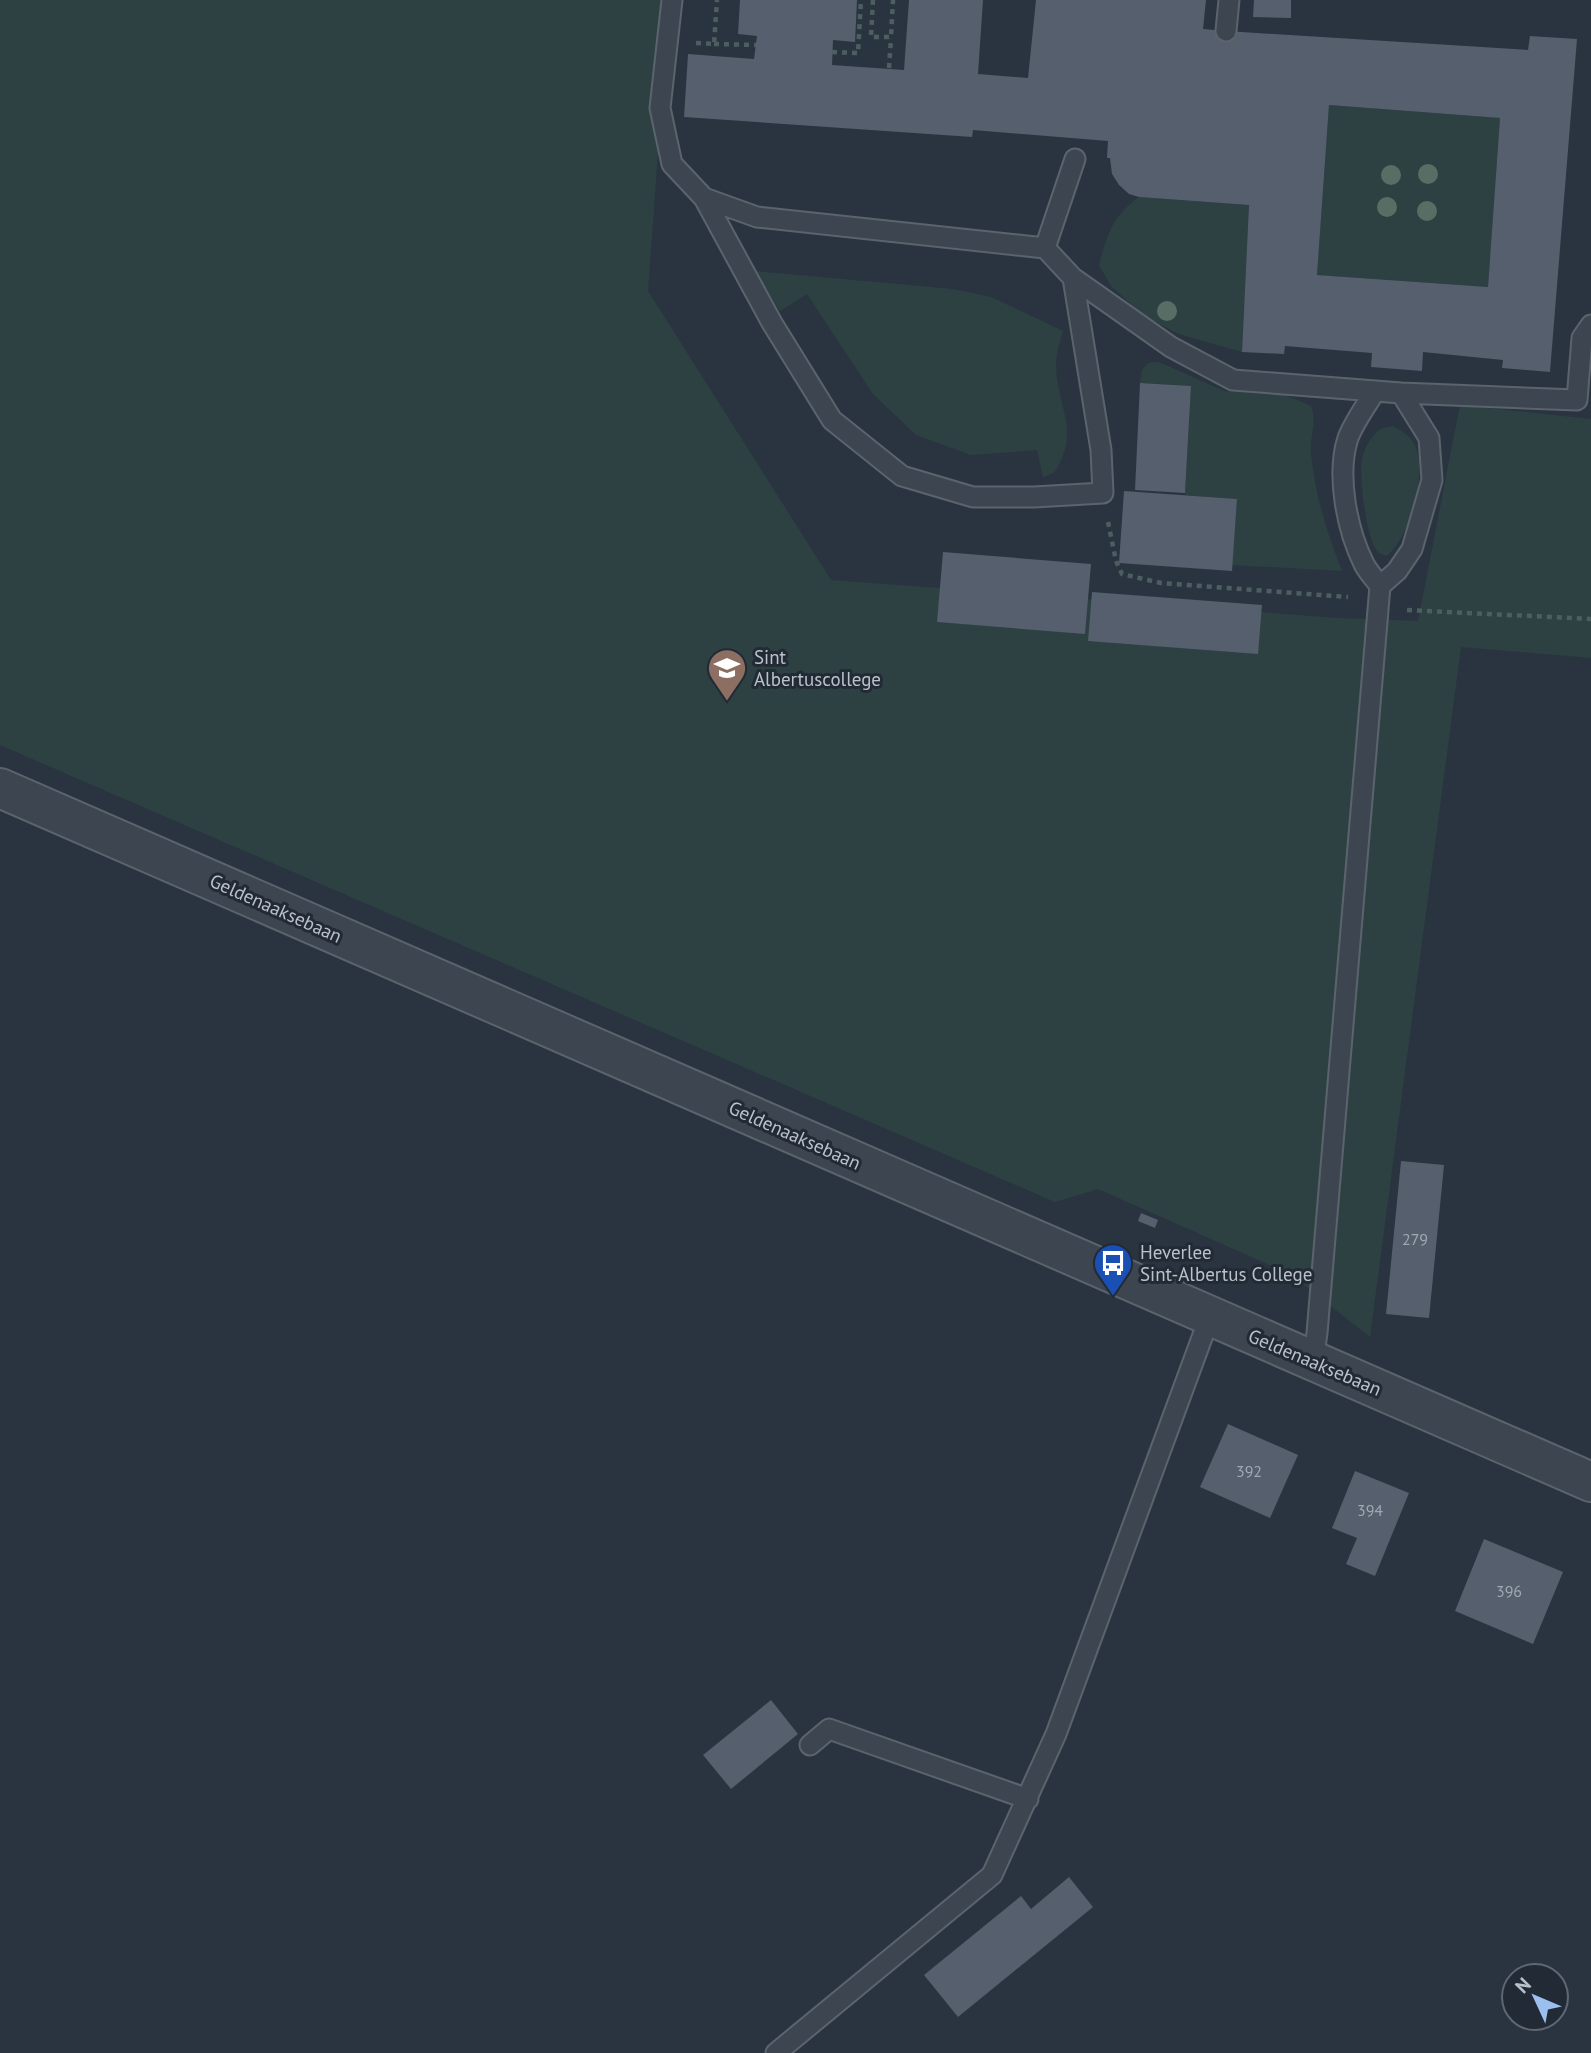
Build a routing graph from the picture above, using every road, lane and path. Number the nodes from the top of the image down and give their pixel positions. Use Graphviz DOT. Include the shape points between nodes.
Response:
graph roads {
  1 [pos="672,0"];
  2 [pos="717,0"];
  3 [pos="861,0"];
  4 [pos="873,0"];
  5 [pos="893,0"];
  6 [pos="1229,0"];
  7 [pos="1226,30"];
  8 [pos="891,37"];
  9 [pos="668,42"];
  10 [pos="714,44"];
  11 [pos="756,46"];
  12 [pos="832,52"];
  13 [pos="889,68"];
  14 [pos="1074,159"];
  15 [pos="704,198"];
  16 [pos="1045,248"];
  17 [pos="1073,278"];
  18 [pos="1591,325"];
  19 [pos="1375,391"];
  20 [pos="1401,393"];
  21 [pos="1103,493"];
  22 [pos="1380,586"];
  23 [pos="1378,609"];
  24 [pos="1591,619"];
  25 [pos="0,788"];
  26 [pos="1210,1316"];
  27 [pos="1313,1361"];
  28 [pos="1591,1482"];
  29 [pos="810,1745"];
  30 [pos="1027,1799"];
  31 [pos="776,2053"];
  1 -- 9 [label="lane"];
  2 -- 10 [label="path"];
  3 -- 12 [label="path" via="858,53"];
  4 -- 8 [label="path" via="871,37"];
  5 -- 8 [label="path"];
  6 -- 7 [label="lane"];
  8 -- 13 [label="path"];
  9 -- 10 [label="path"];
  9 -- 15 [label="lane" via="660,108 672,164"];
  10 -- 11 [label="path"];
  14 -- 16 [label="lane"];
  15 -- 16 [label="lane" via="757,218"];
  15 -- 21 [label="lane" via="772,323 832,420 902,477 973,497"];
  16 -- 17 [label="lane"];
  17 -- 19 [label="lane" via="1171,347 1233,380"];
  17 -- 21 [label="lane" via="1101,450"];
  18 -- 20 [label="lane" via="1583,338 1577,400"];
  19 -- 20 [label="lane"];
  19 -- 22 [label="lane" via="1349,437 1342,471 1354,540"];
  20 -- 22 [label="lane" via="1429,438 1433,480 1412,549"];
  21 -- 22 [label="path" via="1122,574 1161,583 1367,598"];
  22 -- 23 [label="lane"];
  23 -- 24 [label="path"];
  23 -- 27 [label="lane"];
  25 -- 26 [label="street, Geldenaaksebaan"];
  26 -- 27 [label="street, Geldenaaksebaan"];
  26 -- 30 [label="lane" via="1056,1734"];
  27 -- 28 [label="street, Geldenaaksebaan"];
  29 -- 30 [label="lane" via="829,1729"];
  30 -- 31 [label="lane" via="992,1875"];
}
